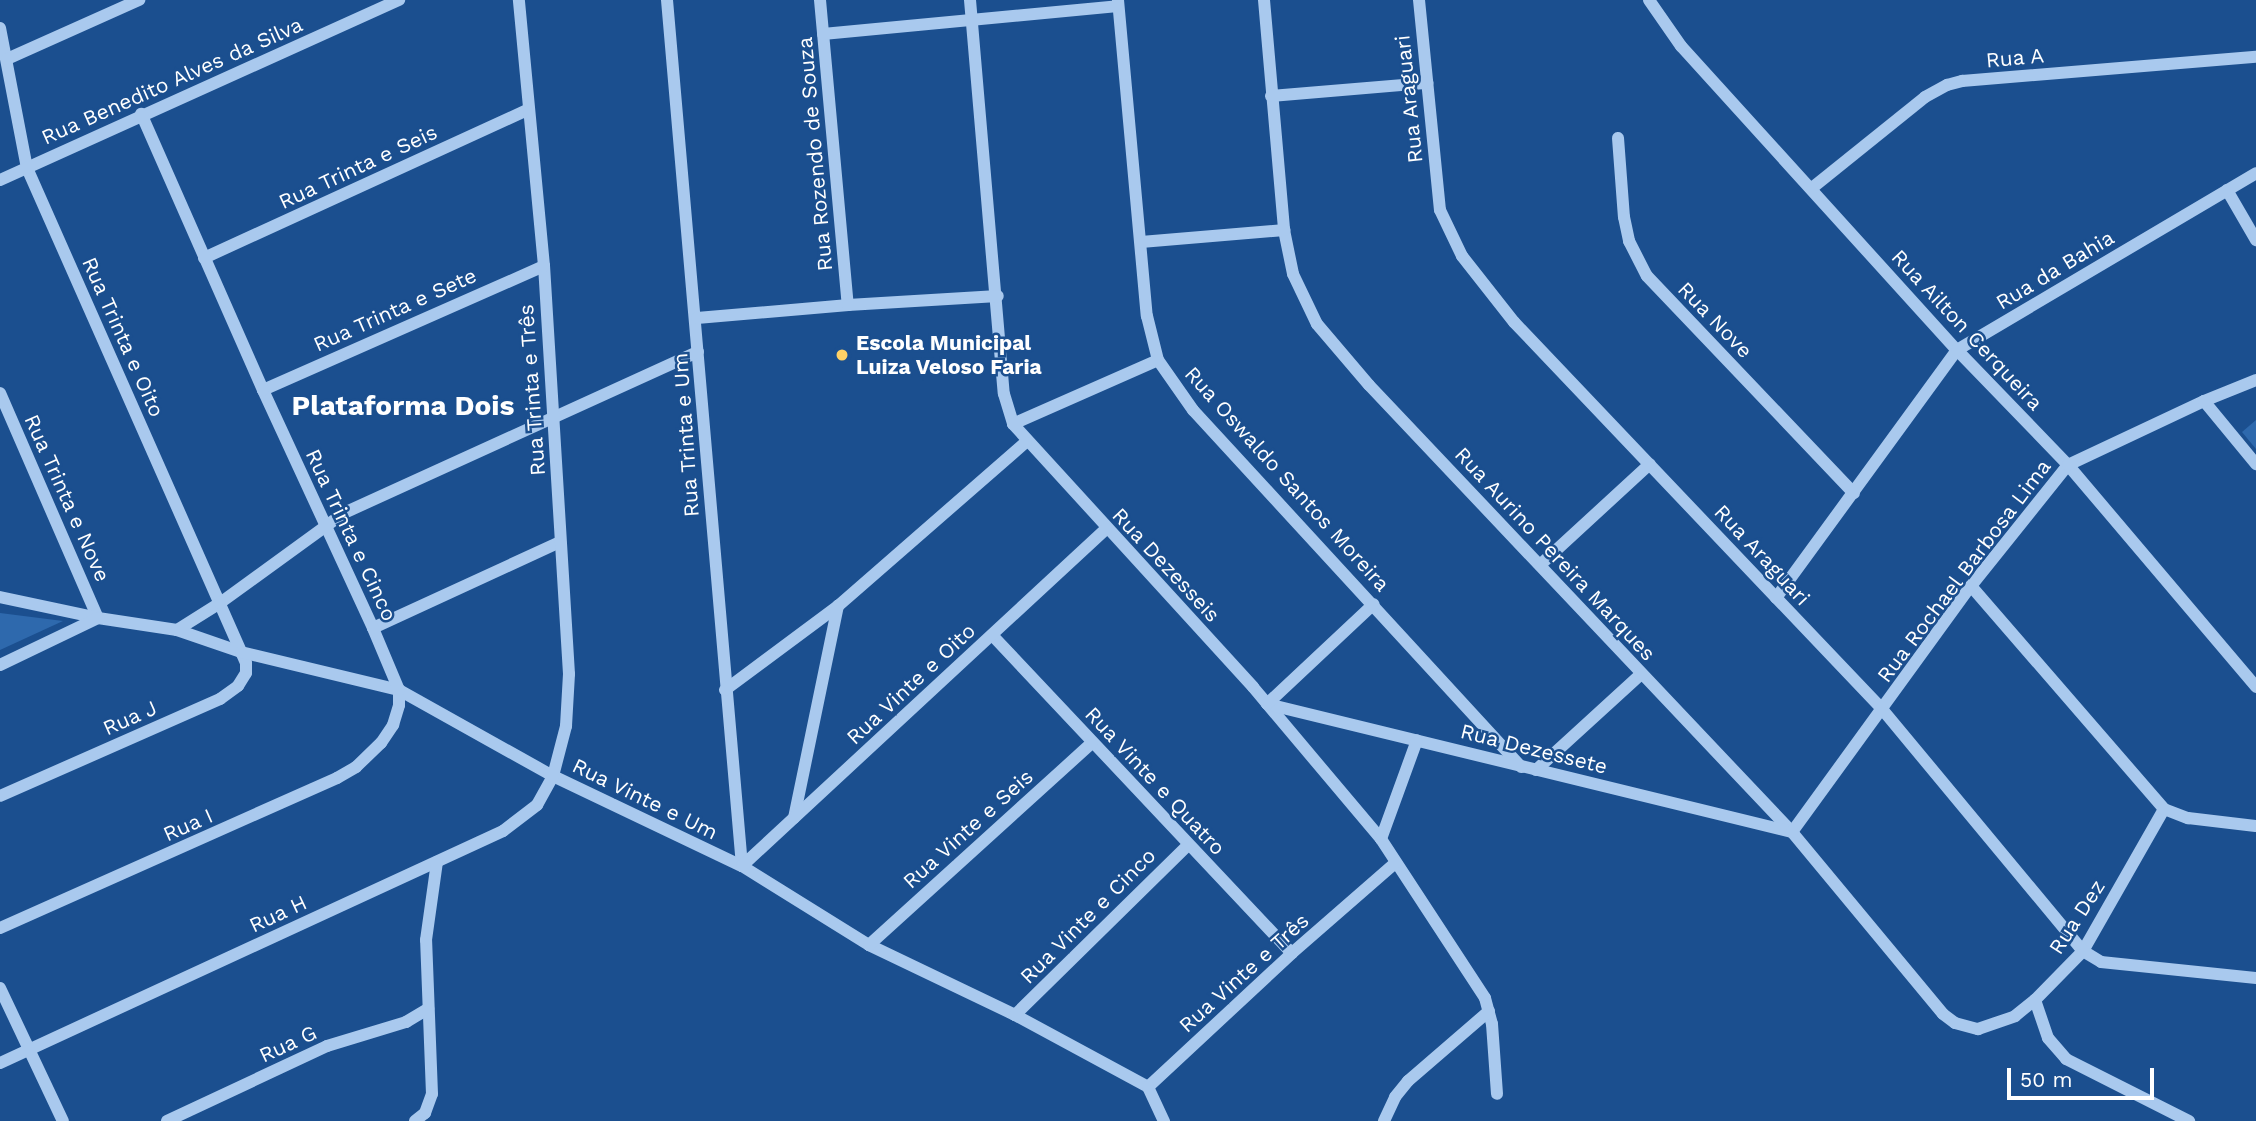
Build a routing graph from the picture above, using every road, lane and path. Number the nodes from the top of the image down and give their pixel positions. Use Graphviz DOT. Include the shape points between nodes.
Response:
graph roads {
  1 [pos="139,0"];
  2 [pos="399,0"];
  3 [pos="519,0"];
  4 [pos="667,0"];
  5 [pos="820,0"];
  6 [pos="970,0"];
  7 [pos="1264,0"];
  8 [pos="1419,0"];
  9 [pos="1649,0"];
  10 [pos="1118,3"];
  11 [pos="971,19"];
  12 [pos="0,28"];
  13 [pos="823,34"];
  14 [pos="2256,57"];
  15 [pos="7,59"];
  16 [pos="1427,83"];
  17 [pos="1271,96"];
  18 [pos="528,110"];
  19 [pos="141,114"];
  20 [pos="1618,138"];
  21 [pos="27,168"];
  22 [pos="2256,173"];
  23 [pos="0,180"];
  24 [pos="1812,188"];
  25 [pos="2227,190"];
  26 [pos="1284,230"];
  27 [pos="2256,240"];
  28 [pos="1142,242"];
  29 [pos="204,258"];
  30 [pos="544,266"];
  31 [pos="998,296"];
  32 [pos="848,305"];
  33 [pos="696,318"];
  34 [pos="1957,350"];
  35 [pos="698,352"];
  36 [pos="1158,360"];
  37 [pos="2256,380"];
  38 [pos="263,390"];
  39 [pos="0,393"];
  40 [pos="2203,401"];
  41 [pos="554,418"];
  42 [pos="1013,424"];
  43 [pos="1026,442"];
  44 [pos="1650,464"];
  45 [pos="2256,464"];
  46 [pos="2068,466"];
  47 [pos="1854,493"];
  48 [pos="326,525"];
  49 [pos="1107,529"];
  50 [pos="560,542"];
  51 [pos="1540,565"];
  52 [pos="1971,586"];
  53 [pos="0,597"];
  54 [pos="1776,598"];
  55 [pos="220,603"];
  56 [pos="1374,604"];
  57 [pos="838,607"];
  58 [pos="98,618"];
  59 [pos="373,628"];
  60 [pos="177,630"];
  61 [pos="992,635"];
  62 [pos="241,652"];
  63 [pos="0,665"];
  64 [pos="1641,674"];
  65 [pos="2255,685"];
  66 [pos="399,690"];
  67 [pos="725,690"];
  68 [pos="1267,704"];
  69 [pos="1882,709"];
  70 [pos="1417,740"];
  71 [pos="1092,743"];
  72 [pos="1521,767"];
  73 [pos="1536,770"];
  74 [pos="553,776"];
  75 [pos="0,796"];
  76 [pos="2164,809"];
  77 [pos="794,818"];
  78 [pos="2256,826"];
  79 [pos="1792,832"];
  80 [pos="1381,839"];
  81 [pos="1188,845"];
  82 [pos="437,862"];
  83 [pos="1395,863"];
  84 [pos="742,866"];
  85 [pos="0,928"];
  86 [pos="869,944"];
  87 [pos="2083,951"];
  88 [pos="1292,953"];
  89 [pos="2256,978"];
  90 [pos="0,988"];
  91 [pos="2035,1000"];
  92 [pos="428,1009"];
  93 [pos="1489,1011"];
  94 [pos="1015,1015"];
  95 [pos="1999,1024"];
  96 [pos="29,1050"];
  97 [pos="0,1063"];
  98 [pos="1148,1087"];
  99 [pos="1497,1094"];
  100 [pos="63,1121"];
  101 [pos="167,1121"];
  102 [pos="415,1121"];
  103 [pos="1164,1121"];
  104 [pos="1384,1121"];
  105 [pos="2189,1121"];
  1 -- 15 [label="street"];
  2 -- 19 [label="street, Rua Benedito Alves da Silva"];
  3 -- 18 [label="street, Rua Trinta e Três"];
  4 -- 33 [label="street, Rua Trinta e Um"];
  5 -- 13 [label="street, Rua Rozendo de Souza"];
  6 -- 11 [label="street, Rua Dezesseis"];
  7 -- 17 [label="street, Rua Aurino Pereira Marques"];
  8 -- 16 [label="street, Rua Araguari"];
  9 -- 24 [label="street, Rua Ailton Cerqueira" via="1681,46"];
  10 -- 11 [label="street"];
  10 -- 28 [label="street, Rua Oswaldo Santos Moreira"];
  11 -- 13 [label="street"];
  11 -- 31 [label="street, Rua Dezesseis"];
  12 -- 15 [label="street, Rua Trinta e Oito"];
  13 -- 32 [label="street, Rua Rozendo de Souza"];
  14 -- 24 [label="street, Rua A" via="1947,85 1925,97"];
  15 -- 21 [label="street, Rua Trinta e Oito"];
  16 -- 17 [label="street"];
  16 -- 44 [label="street, Rua Araguari" via="1440,210 1462,256 1514,322"];
  17 -- 26 [label="street, Rua Aurino Pereira Marques"];
  18 -- 29 [label="street, Rua Trinta e Seis"];
  18 -- 30 [label="street, Rua Trinta e Três"];
  19 -- 21 [label="street, Rua Benedito Alves da Silva"];
  19 -- 29 [label="street, Rua Trinta e Cinco"];
  20 -- 47 [label="street, Rua Nove" via="1629,240 1647,276"];
  21 -- 23 [label="street, Rua Benedito Alves da Silva"];
  21 -- 55 [label="street, Rua Trinta e Oito"];
  22 -- 25 [label="street, Rua da Bahia"];
  24 -- 34 [label="street, Rua Ailton Cerqueira"];
  25 -- 27 [label="street"];
  25 -- 34 [label="street, Rua da Bahia"];
  26 -- 28 [label="street"];
  26 -- 51 [label="street, Rua Aurino Pereira Marques" via="1293,274 1317,324"];
  28 -- 36 [label="street, Rua Oswaldo Santos Moreira" via="1147,316"];
  29 -- 38 [label="street, Rua Trinta e Cinco"];
  30 -- 38 [label="street, Rua Trinta e Sete"];
  30 -- 41 [label="street, Rua Trinta e Três"];
  31 -- 32 [label="street"];
  31 -- 42 [label="street, Rua Dezesseis" via="1004,394"];
  32 -- 33 [label="street"];
  33 -- 35 [label="street, Rua Trinta e Um"];
  34 -- 46 [label="street, Rua Ailton Cerqueira"];
  34 -- 47 [label="street, Rua da Bahia"];
  35 -- 41 [label="street"];
  35 -- 67 [label="street, Rua Trinta e Um"];
  36 -- 42 [label="street"];
  36 -- 56 [label="street, Rua Oswaldo Santos Moreira" via="1193,410"];
  37 -- 40 [label="street, Rua Rochael Barbosa Lima"];
  38 -- 48 [label="street, Rua Trinta e Cinco"];
  39 -- 58 [label="street, Rua Trinta e Nove"];
  40 -- 45 [label="street"];
  40 -- 46 [label="street, Rua Rochael Barbosa Lima"];
  41 -- 48 [label="street" via="360,504"];
  41 -- 50 [label="street, Rua Trinta e Três"];
  42 -- 43 [label="street, Rua Dezesseis"];
  43 -- 49 [label="street, Rua Dezesseis"];
  43 -- 57 [label="street"];
  44 -- 51 [label="street"];
  44 -- 54 [label="street, Rua Araguari"];
  46 -- 52 [label="street, Rua Rochael Barbosa Lima"];
  46 -- 65 [label="street, Rua Ailton Cerqueira"];
  47 -- 54 [label="street, Rua da Bahia"];
  48 -- 55 [label="street"];
  48 -- 59 [label="street, Rua Trinta e Cinco"];
  49 -- 61 [label="street, Rua Vinte e Oito"];
  49 -- 68 [label="street, Rua Dezesseis"];
  50 -- 59 [label="street"];
  50 -- 74 [label="street, Rua Trinta e Três" via="569,703"];
  51 -- 64 [label="street, Rua Aurino Pereira Marques"];
  52 -- 69 [label="street, Rua Rochael Barbosa Lima"];
  52 -- 76 [label="street"];
  53 -- 58 [label="street, Rua Vinte e Um"];
  54 -- 69 [label="street, Rua Araguari"];
  55 -- 60 [label="street"];
  55 -- 62 [label="street, Rua Trinta e Oito"];
  56 -- 68 [label="street"];
  56 -- 72 [label="street, Rua Oswaldo Santos Moreira"];
  57 -- 67 [label="street"];
  57 -- 77 [label="street"];
  58 -- 60 [label="street, Rua Vinte e Um"];
  58 -- 63 [label="street"];
  59 -- 66 [label="street, Rua Trinta e Cinco"];
  60 -- 62 [label="street, Rua Vinte e Um"];
  61 -- 71 [label="street, Rua Vinte e Quatro"];
  61 -- 77 [label="street, Rua Vinte e Oito"];
  62 -- 66 [label="street, Rua Vinte e Um"];
  62 -- 75 [label="street, Rua J" via="246,673 230,694"];
  64 -- 73 [label="street"];
  64 -- 79 [label="street, Rua Aurino Pereira Marques"];
  66 -- 74 [label="street, Rua Vinte e Um"];
  66 -- 85 [label="street, Rua I" via="393,725 356,767"];
  67 -- 84 [label="street, Rua Trinta e Um"];
  68 -- 70 [label="street, Rua Dezessete"];
  68 -- 80 [label="street, Rua Dezesseis"];
  69 -- 79 [label="street, Rua Rochael Barbosa Lima"];
  69 -- 87 [label="street, Rua Araguari"];
  70 -- 72 [label="street, Rua Dezessete"];
  70 -- 80 [label="street"];
  71 -- 81 [label="street, Rua Vinte e Quatro"];
  71 -- 86 [label="street, Rua Vinte e Seis"];
  72 -- 73 [label="street, Rua Dezessete"];
  73 -- 79 [label="street, Rua Dezessete"];
  74 -- 82 [label="street, Rua H" via="537,806 521,820"];
  74 -- 84 [label="street, Rua Vinte e Um"];
  76 -- 78 [label="street" via="2188,818"];
  76 -- 87 [label="street, Rua Dez"];
  77 -- 84 [label="street, Rua Vinte e Oito"];
  79 -- 95 [label="street, Rua Aurino Pereira Marques" via="1943,1014 1955,1023 1978,1029"];
  80 -- 83 [label="street, Rua Dezesseis"];
  81 -- 88 [label="street, Rua Vinte e Quatro"];
  81 -- 94 [label="street, Rua Vinte e Cinco"];
  82 -- 92 [label="street" via="428,914"];
  82 -- 96 [label="street, Rua H"];
  83 -- 88 [label="street, Rua Vinte e Três"];
  83 -- 93 [label="street, Rua Dezesseis" via="1476,984"];
  84 -- 86 [label="street, Rua Vinte e Um"];
  86 -- 94 [label="street, Rua Vinte e Um"];
  87 -- 89 [label="street, Rua Araguari" via="2101,962"];
  87 -- 91 [label="street, Rua Dez"];
  88 -- 98 [label="street, Rua Vinte e Três"];
  90 -- 96 [label="street"];
  91 -- 95 [label="street, Rua Dez"];
  91 -- 105 [label="street" via="2048,1038 2066,1059"];
  92 -- 101 [label="street, Rua G" via="406,1022 327,1046"];
  92 -- 102 [label="street" via="430,1104"];
  93 -- 99 [label="street, Rua Dezesseis"];
  93 -- 104 [label="street" via="1408,1081"];
  94 -- 98 [label="street, Rua Vinte e Um"];
  96 -- 97 [label="street, Rua H"];
  96 -- 100 [label="street"];
  98 -- 103 [label="street"];
}
